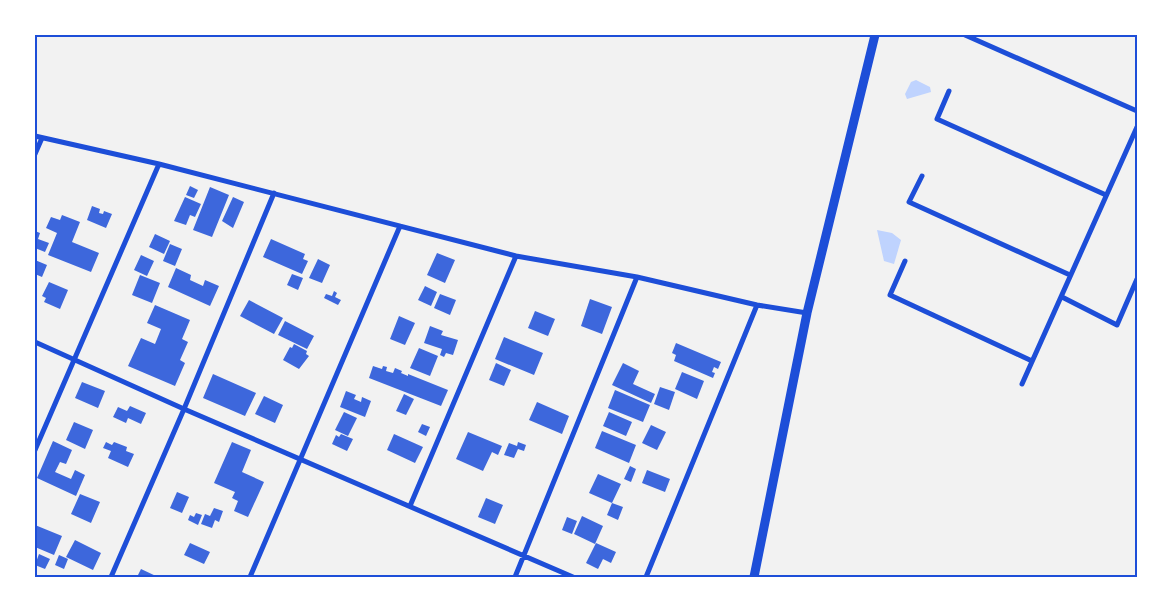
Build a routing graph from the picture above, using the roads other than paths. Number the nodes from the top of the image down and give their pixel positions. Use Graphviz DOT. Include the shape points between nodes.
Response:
graph roads {
  1 [pos="875,35"];
  2 [pos="964,35"];
  3 [pos="949,91"];
  4 [pos="1137,111"];
  5 [pos="1137,127"];
  6 [pos="35,136"];
  7 [pos="42,138"];
  8 [pos="35,154"];
  9 [pos="159,164"];
  10 [pos="922,176"];
  11 [pos="274,193"];
  12 [pos="1106,195"];
  13 [pos="400,226"];
  14 [pos="516,256"];
  15 [pos="905,261"];
  16 [pos="1070,275"];
  17 [pos="638,277"];
  18 [pos="1137,279"];
  19 [pos="1062,297"];
  20 [pos="757,305"];
  21 [pos="808,313"];
  22 [pos="35,342"];
  23 [pos="73,359"];
  24 [pos="1032,361"];
  25 [pos="1022,384"];
  26 [pos="184,409"];
  27 [pos="35,450"];
  28 [pos="302,459"];
  29 [pos="410,506"];
  30 [pos="524,556"];
  31 [pos="111,577"];
  32 [pos="250,577"];
  33 [pos="515,577"];
  34 [pos="574,577"];
  35 [pos="646,577"];
  36 [pos="754,577"];
  1 -- 21 [label="street"];
  2 -- 4 [label="street"];
  3 -- 12 [label="street" via="936,119"];
  5 -- 12 [label="street"];
  6 -- 7 [label="street"];
  7 -- 8 [label="street"];
  7 -- 9 [label="street"];
  9 -- 11 [label="street"];
  9 -- 23 [label="street"];
  10 -- 16 [label="street" via="909,202"];
  11 -- 13 [label="street"];
  11 -- 26 [label="street"];
  12 -- 16 [label="street"];
  13 -- 14 [label="street"];
  13 -- 28 [label="street"];
  14 -- 17 [label="street"];
  14 -- 29 [label="street"];
  15 -- 24 [label="street" via="890,295"];
  16 -- 19 [label="street"];
  17 -- 20 [label="street"];
  17 -- 30 [label="street"];
  18 -- 19 [label="street" via="1117,325"];
  19 -- 24 [label="street"];
  20 -- 21 [label="street"];
  20 -- 35 [label="street"];
  21 -- 36 [label="street"];
  22 -- 23 [label="street"];
  23 -- 26 [label="street"];
  23 -- 27 [label="street"];
  24 -- 25 [label="street"];
  26 -- 28 [label="street"];
  26 -- 31 [label="street"];
  28 -- 29 [label="street"];
  28 -- 32 [label="street"];
  29 -- 30 [label="street"];
  30 -- 33 [label="street"];
  30 -- 34 [label="street"];
}
